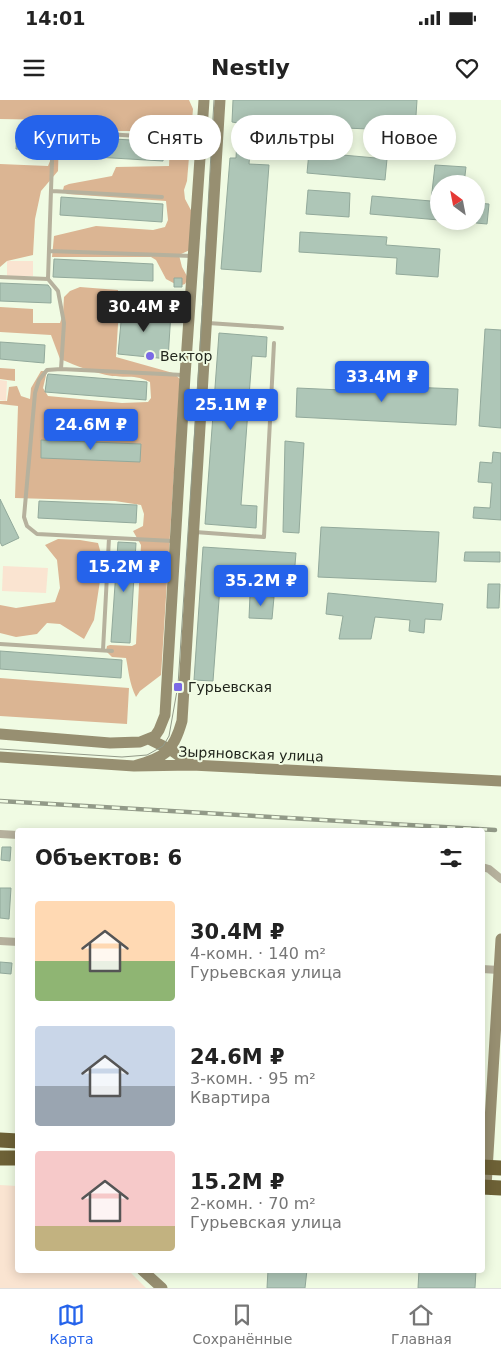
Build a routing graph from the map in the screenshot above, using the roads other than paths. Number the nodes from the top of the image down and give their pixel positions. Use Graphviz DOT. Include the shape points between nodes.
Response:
graph roads {
  1 [pos="204,100"];
  2 [pos="220,100"];
  3 [pos="53,160"];
  4 [pos="52,191"];
  5 [pos="162,197"];
  6 [pos="49,251"];
  7 [pos="194,256"];
  8 [pos="0,277"];
  9 [pos="48,279"];
  10 [pos="206,323"];
  11 [pos="282,328"];
  12 [pos="274,343"];
  13 [pos="62,369"];
  14 [pos="185,376"];
  15 [pos="194,532"];
  16 [pos="109,538"];
  17 [pos="176,541"];
  18 [pos="0,644"];
  19 [pos="102,650"];
  20 [pos="112,651"];
  21 [pos="0,734"];
  22 [pos="149,739"];
  23 [pos="171,750"];
  24 [pos="0,757"];
  25 [pos="192,765"];
  26 [pos="134,766"];
  27 [pos="501,781"];
  28 [pos="0,834"];
  29 [pos="15,835"];
  30 [pos="485,868"];
  31 [pos="501,879"];
  32 [pos="501,939"];
  33 [pos="0,941"];
  34 [pos="15,942"];
  35 [pos="485,969"];
  36 [pos="499,970"];
  37 [pos="497,1075"];
  38 [pos="0,1140"];
  39 [pos="15,1141"];
  40 [pos="0,1158"];
  41 [pos="15,1158"];
  42 [pos="490,1168"];
  43 [pos="490,1187"];
  44 [pos="145,1273"];
  45 [pos="162,1288"];
  1 -- 7 [label="street"];
  2 -- 10 [label="street"];
  3 -- 4 [label="lane"];
  4 -- 5 [label="lane"];
  4 -- 6 [label="lane"];
  6 -- 7 [label="lane"];
  6 -- 9 [label="lane"];
  7 -- 14 [label="street"];
  8 -- 9 [label="lane"];
  9 -- 13 [label="lane" via="58,291 64,323"];
  10 -- 11 [label="lane"];
  10 -- 15 [label="street"];
  12 -- 15 [label="lane" via="264,537"];
  13 -- 14 [label="lane"];
  13 -- 16 [label="lane" via="47,370 35,393 24,517 27,526 38,534"];
  14 -- 17 [label="street"];
  15 -- 23 [label="street" via="182,722"];
  16 -- 17 [label="lane"];
  16 -- 19 [label="lane"];
  17 -- 22 [label="street" via="164,715 159,730"];
  18 -- 19 [label="lane"];
  19 -- 20 [label="lane"];
  21 -- 22 [label="street" via="110,743"];
  22 -- 23 [label="street"];
  23 -- 25 [label="street"];
  23 -- 26 [label="street"];
  24 -- 26 [label="street, Зыряновская улица"];
  25 -- 26 [label="street, Зыряновская улица"];
  25 -- 27 [label="street, Зыряновская улица"];
  28 -- 29 [label="street"];
  30 -- 31 [label="street"];
  32 -- 36 [label="street"];
  33 -- 34 [label="street"];
  35 -- 36 [label="street"];
  36 -- 37 [label="street"];
  37 -- 42 [label="street"];
  38 -- 39 [label="highway"];
  40 -- 41 [label="highway"];
  42 -- 43 [label="street"];
  44 -- 45 [label="street"];
}
